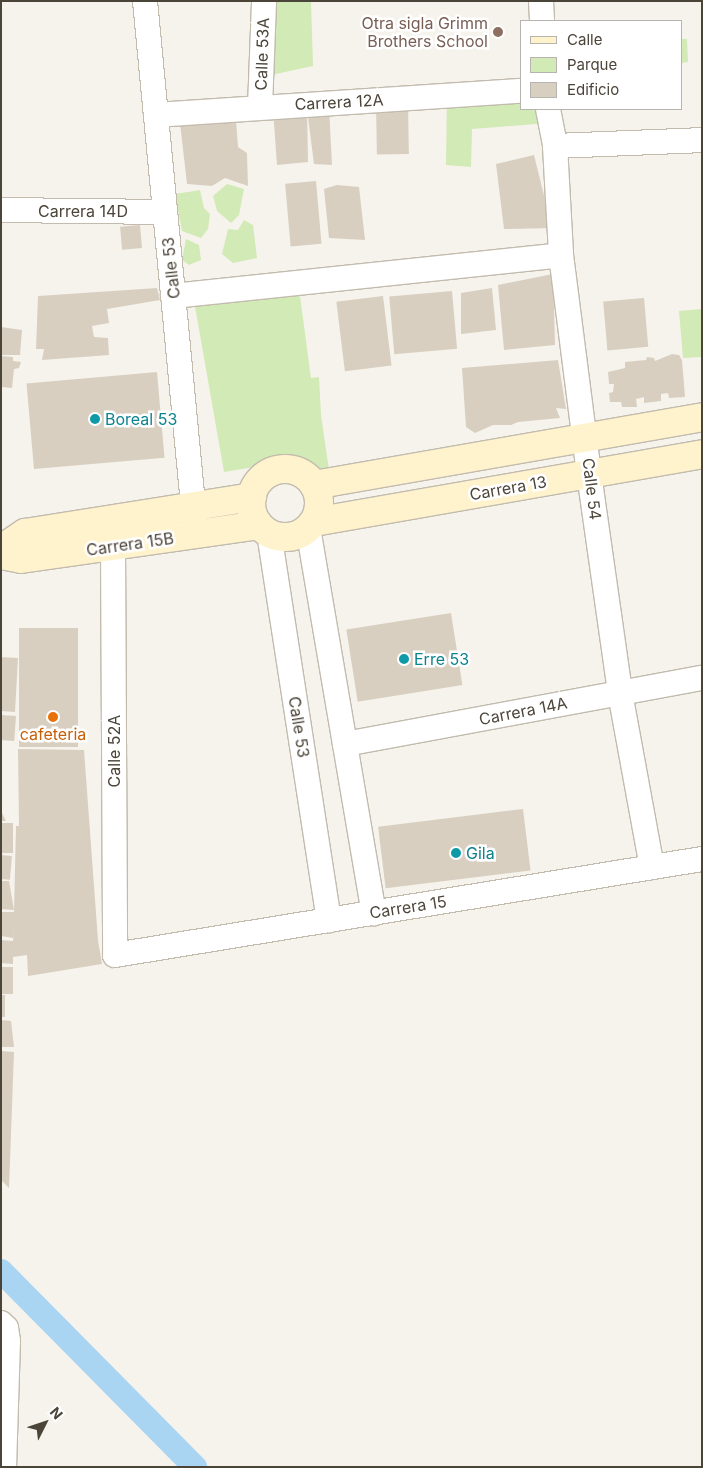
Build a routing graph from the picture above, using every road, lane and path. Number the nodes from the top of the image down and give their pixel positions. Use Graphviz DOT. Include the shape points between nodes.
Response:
graph roads {
  1 [pos="145,1"];
  2 [pos="264,1"];
  3 [pos="541,1"];
  4 [pos="542,20"];
  5 [pos="520,91"];
  6 [pos="260,107"];
  7 [pos="548,110"];
  8 [pos="156,114"];
  9 [pos="702,140"];
  10 [pos="555,146"];
  11 [pos="1,210"];
  12 [pos="165,212"];
  13 [pos="561,255"];
  14 [pos="173,296"];
  15 [pos="702,417"];
  16 [pos="586,438"];
  17 [pos="702,454"];
  18 [pos="589,474"];
  19 [pos="314,485"];
  20 [pos="252,497"];
  21 [pos="193,507"];
  22 [pos="311,525"];
  23 [pos="264,529"];
  24 [pos="196,535"];
  25 [pos="113,546"];
  26 [pos="1,549"];
  27 [pos="1,555"];
  28 [pos="702,678"];
  29 [pos="620,693"];
  30 [pos="345,744"];
  31 [pos="702,859"];
  32 [pos="652,867"];
  33 [pos="374,913"];
  34 [pos="329,920"];
  35 [pos="115,955"];
  36 [pos="1,1323"];
  37 [pos="2,1423"];
  38 [pos="4,1467"];
  1 -- 8 [label="street, Calle 53"];
  2 -- 6 [label="street, Calle 53A"];
  3 -- 4 [label="street"];
  5 -- 6 [label="street, Carrera 12A"];
  6 -- 8 [label="street, Carrera 12A"];
  7 -- 10 [label="street, Calle 54"];
  8 -- 12 [label="street, Calle 53"];
  9 -- 10 [label="street"];
  10 -- 13 [label="street, Calle 54"];
  11 -- 12 [label="street, Carrera 14D"];
  12 -- 14 [label="street, Calle 53"];
  13 -- 14 [label="street"];
  13 -- 16 [label="street, Calle 54"];
  14 -- 21 [label="street, Calle 53"];
  15 -- 16 [label="street"];
  16 -- 18 [label="street, Calle 54"];
  16 -- 19 [label="street"];
  17 -- 18 [label="street, Carrera 13"];
  18 -- 22 [label="street, Carrera 13"];
  18 -- 29 [label="street, Calle 54"];
  19 -- 20 [label="street" via="301,474 284,469 273,471 263,477"];
  19 -- 22 [label="street" via="319,504"];
  20 -- 21 [label="street, Carrera 15B"];
  20 -- 23 [label="street" via="252,512"];
  21 -- 24 [label="street, Calle 53"];
  21 -- 26 [label="street, Carrera 15B" via="25,533"];
  22 -- 23 [label="street" via="301,534 290,537 279,537"];
  22 -- 30 [label="street"];
  23 -- 24 [label="street, Carrera 15B"];
  23 -- 34 [label="street, Calle 53"];
  24 -- 25 [label="street, Carrera 15B"];
  25 -- 27 [label="street, Carrera 15B" via="21,559"];
  25 -- 35 [label="street, Calle 52A"];
  28 -- 29 [label="street, Carrera 14A"];
  29 -- 30 [label="street, Carrera 14A"];
  29 -- 32 [label="street, Calle 54"];
  30 -- 33 [label="street"];
  31 -- 32 [label="street, Carrera 15"];
  32 -- 33 [label="street, Carrera 15"];
  33 -- 34 [label="street, Carrera 15"];
  34 -- 35 [label="street, Carrera 15"];
  36 -- 37 [label="street" via="6,1328 8,1341"];
  37 -- 38 [label="street"];
}
